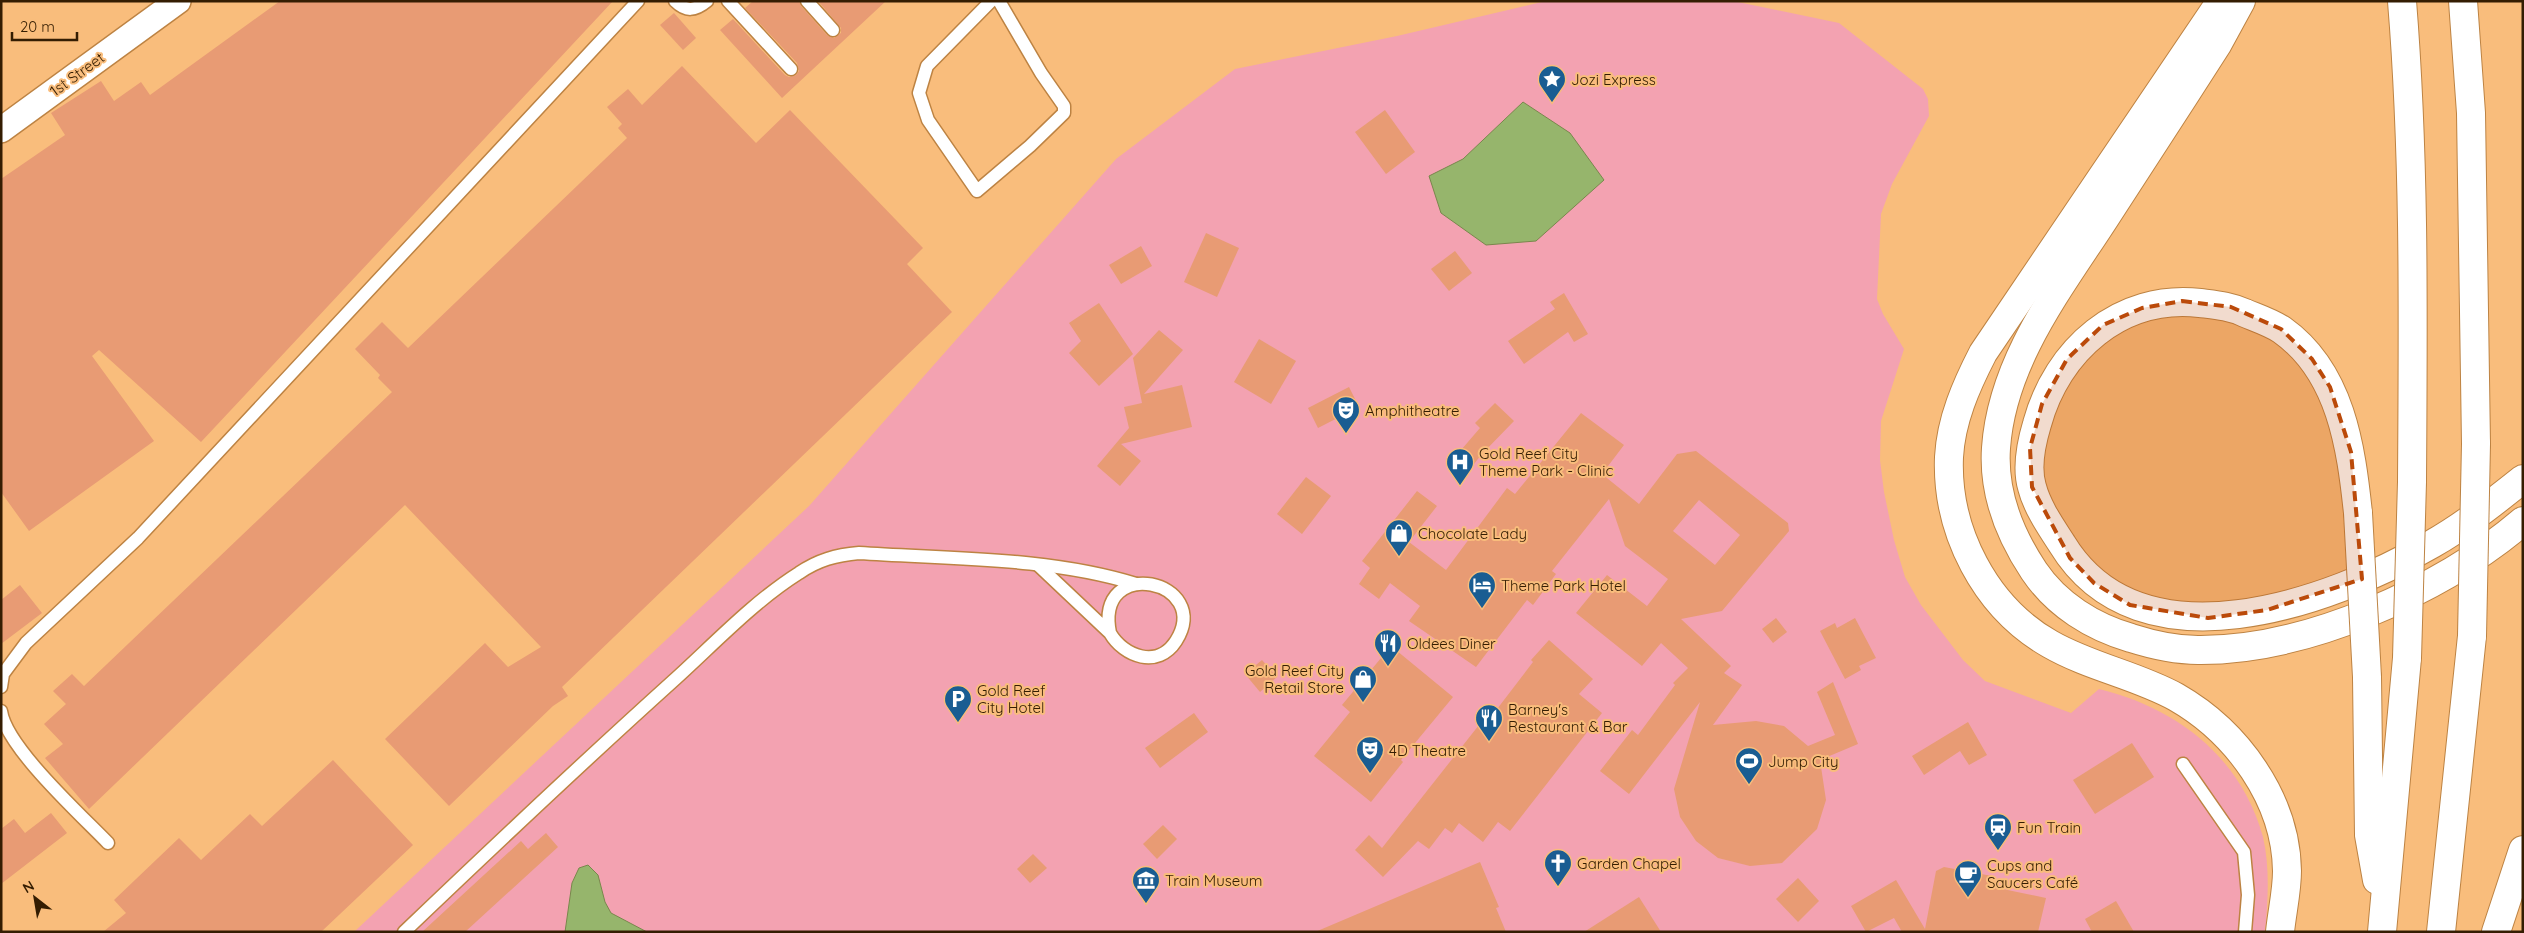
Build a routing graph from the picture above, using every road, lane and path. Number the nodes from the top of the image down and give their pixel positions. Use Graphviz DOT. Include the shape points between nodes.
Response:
graph roads {
  1 [pos="178,1"];
  2 [pos="638,1"];
  3 [pos="675,1"];
  4 [pos="707,1"];
  5 [pos="728,1"];
  6 [pos="807,1"];
  7 [pos="991,1"];
  8 [pos="999,1"];
  9 [pos="2221,1"];
  10 [pos="2241,1"];
  11 [pos="2402,1"];
  12 [pos="2463,1"];
  13 [pos="834,30"];
  14 [pos="791,69"];
  15 [pos="1,130"];
  16 [pos="2523,480"];
  17 [pos="2523,521"];
  18 [pos="1038,565"];
  19 [pos="1136,584"];
  20 [pos="1110,633"];
  21 [pos="1,687"];
  22 [pos="1,711"];
  23 [pos="2183,764"];
  24 [pos="108,843"];
  25 [pos="2523,850"];
  26 [pos="2383,927"];
  27 [pos="404,932"];
  28 [pos="2245,932"];
  29 [pos="2280,932"];
  30 [pos="2441,932"];
  31 [pos="2496,932"];
  1 -- 15 [label="street, 1st Street"];
  2 -- 21 [label="lane" via="138,538 26,644 3,674"];
  3 -- 4 [label="lane" via="683,9 692,10"];
  5 -- 14 [label="lane"];
  6 -- 13 [label="lane"];
  7 -- 8 [label="lane" via="927,66 920,93 928,120 977,191 1064,113 1064,106"];
  9 -- 29 [label="highway" via="1983,353 1965,388 1955,423 1949,456 1951,500 1962,541 1978,572 2024,626 2076,657 2175,697 2214,722 2244,755 2268,793 2282,835 2287,871"];
  10 -- 17 [label="highway" via="2217,45 2045,312 2016,363 2003,402 1996,473 2000,500 2025,558 2039,579 2058,598 2083,618 2113,633 2155,645 2197,650 2238,648 2320,630 2437,581"];
  11 -- 26 [label="highway, bridge" via="2410,113 2412,482 2407,658"];
  12 -- 30 [label="highway, bridge" via="2471,113 2476,444 2472,636"];
  16 -- 26 [label="highway, bridge" via="2433,544 2352,584 2266,610 2208,618 2130,605 2094,583 2070,558 2032,487 2030,448 2042,404 2067,359 2104,325 2142,308 2182,301 2231,307 2282,329 2312,359 2330,387 2351,452 2358,513 2368,677 2370,835"];
  18 -- 19 [label="lane" via="1104,574"];
  18 -- 20 [label="lane"];
  18 -- 27 [label="lane" via="859,553 824,559 798,573 761,601 574,770"];
  19 -- 20 [label="lane" via="1124,589 1110,608"];
  19 -- 20 [label="lane" via="1159,585 1177,599 1182,610 1180,634 1168,648 1151,656 1138,656 1117,644"];
  22 -- 24 [label="lane" via="3,722 15,742"];
  23 -- 28 [label="lane" via="2244,852 2248,895"];
  25 -- 31 [label="highway"];
}
